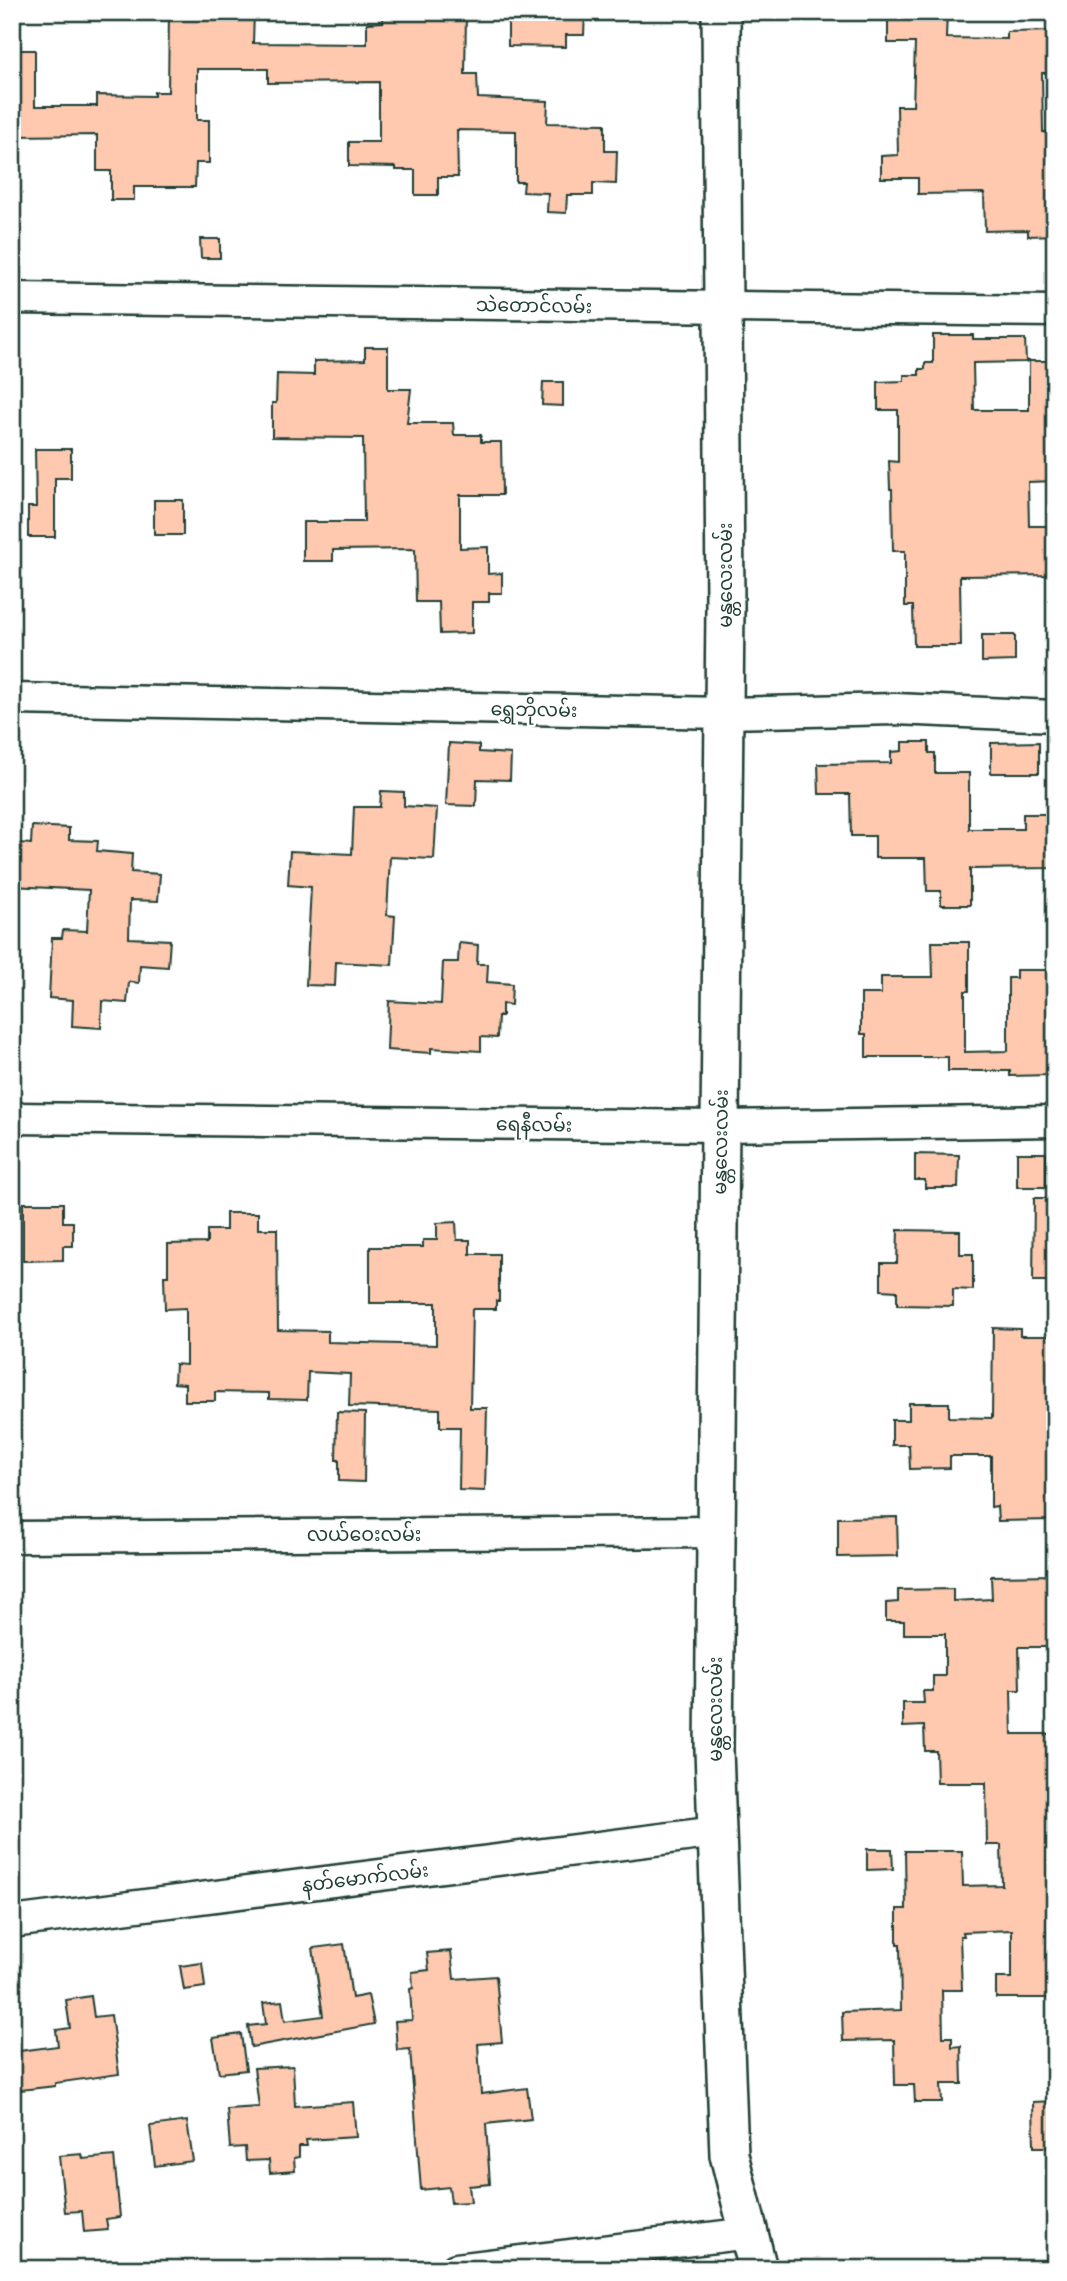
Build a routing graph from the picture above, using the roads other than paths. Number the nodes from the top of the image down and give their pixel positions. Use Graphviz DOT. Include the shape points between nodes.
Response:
graph roads {
  1 [pos="721,12"];
  2 [pos="12,298"];
  3 [pos="724,307"];
  4 [pos="1055,311"];
  5 [pos="12,699"];
  6 [pos="724,713"];
  7 [pos="1055,716"];
  8 [pos="12,1118"];
  9 [pos="1055,1121"];
  10 [pos="720,1126"];
  11 [pos="716,1532"];
  12 [pos="12,1537"];
  13 [pos="717,1832"];
  14 [pos="12,1922"];
  15 [pos="749,2233"];
  16 [pos="456,2269"];
  17 [pos="758,2269"];
  1 -- 3 [label="main road, မန္တလေးလမ်း"];
  2 -- 3 [label="street, သဲတောင်လမ်း"];
  3 -- 4 [label="street, သဲတောင်လမ်း"];
  3 -- 6 [label="main road, မန္တလေးလမ်း"];
  5 -- 6 [label="street, ရွှေဘိုလမ်း"];
  6 -- 7 [label="street, ရွှေဘိုလမ်း" via="897,709"];
  6 -- 10 [label="main road, မန္တလေးလမ်း"];
  8 -- 10 [label="street, ရေနီလမ်း"];
  9 -- 10 [label="street, ရေနီလမ်း"];
  10 -- 11 [label="main road, မန္တလေးလမ်း"];
  11 -- 12 [label="street, လယ်ဝေးလမ်း"];
  11 -- 13 [label="main road, မန္တလေးလမ်း"];
  13 -- 14 [label="street, နတ်မောက်လမ်း"];
  13 -- 15 [label="main road, မန္တလေးလမ်း" via="729,2155"];
  15 -- 16 [label="street"];
  15 -- 17 [label="main road, မန္တလေးလမ်း"];
}
